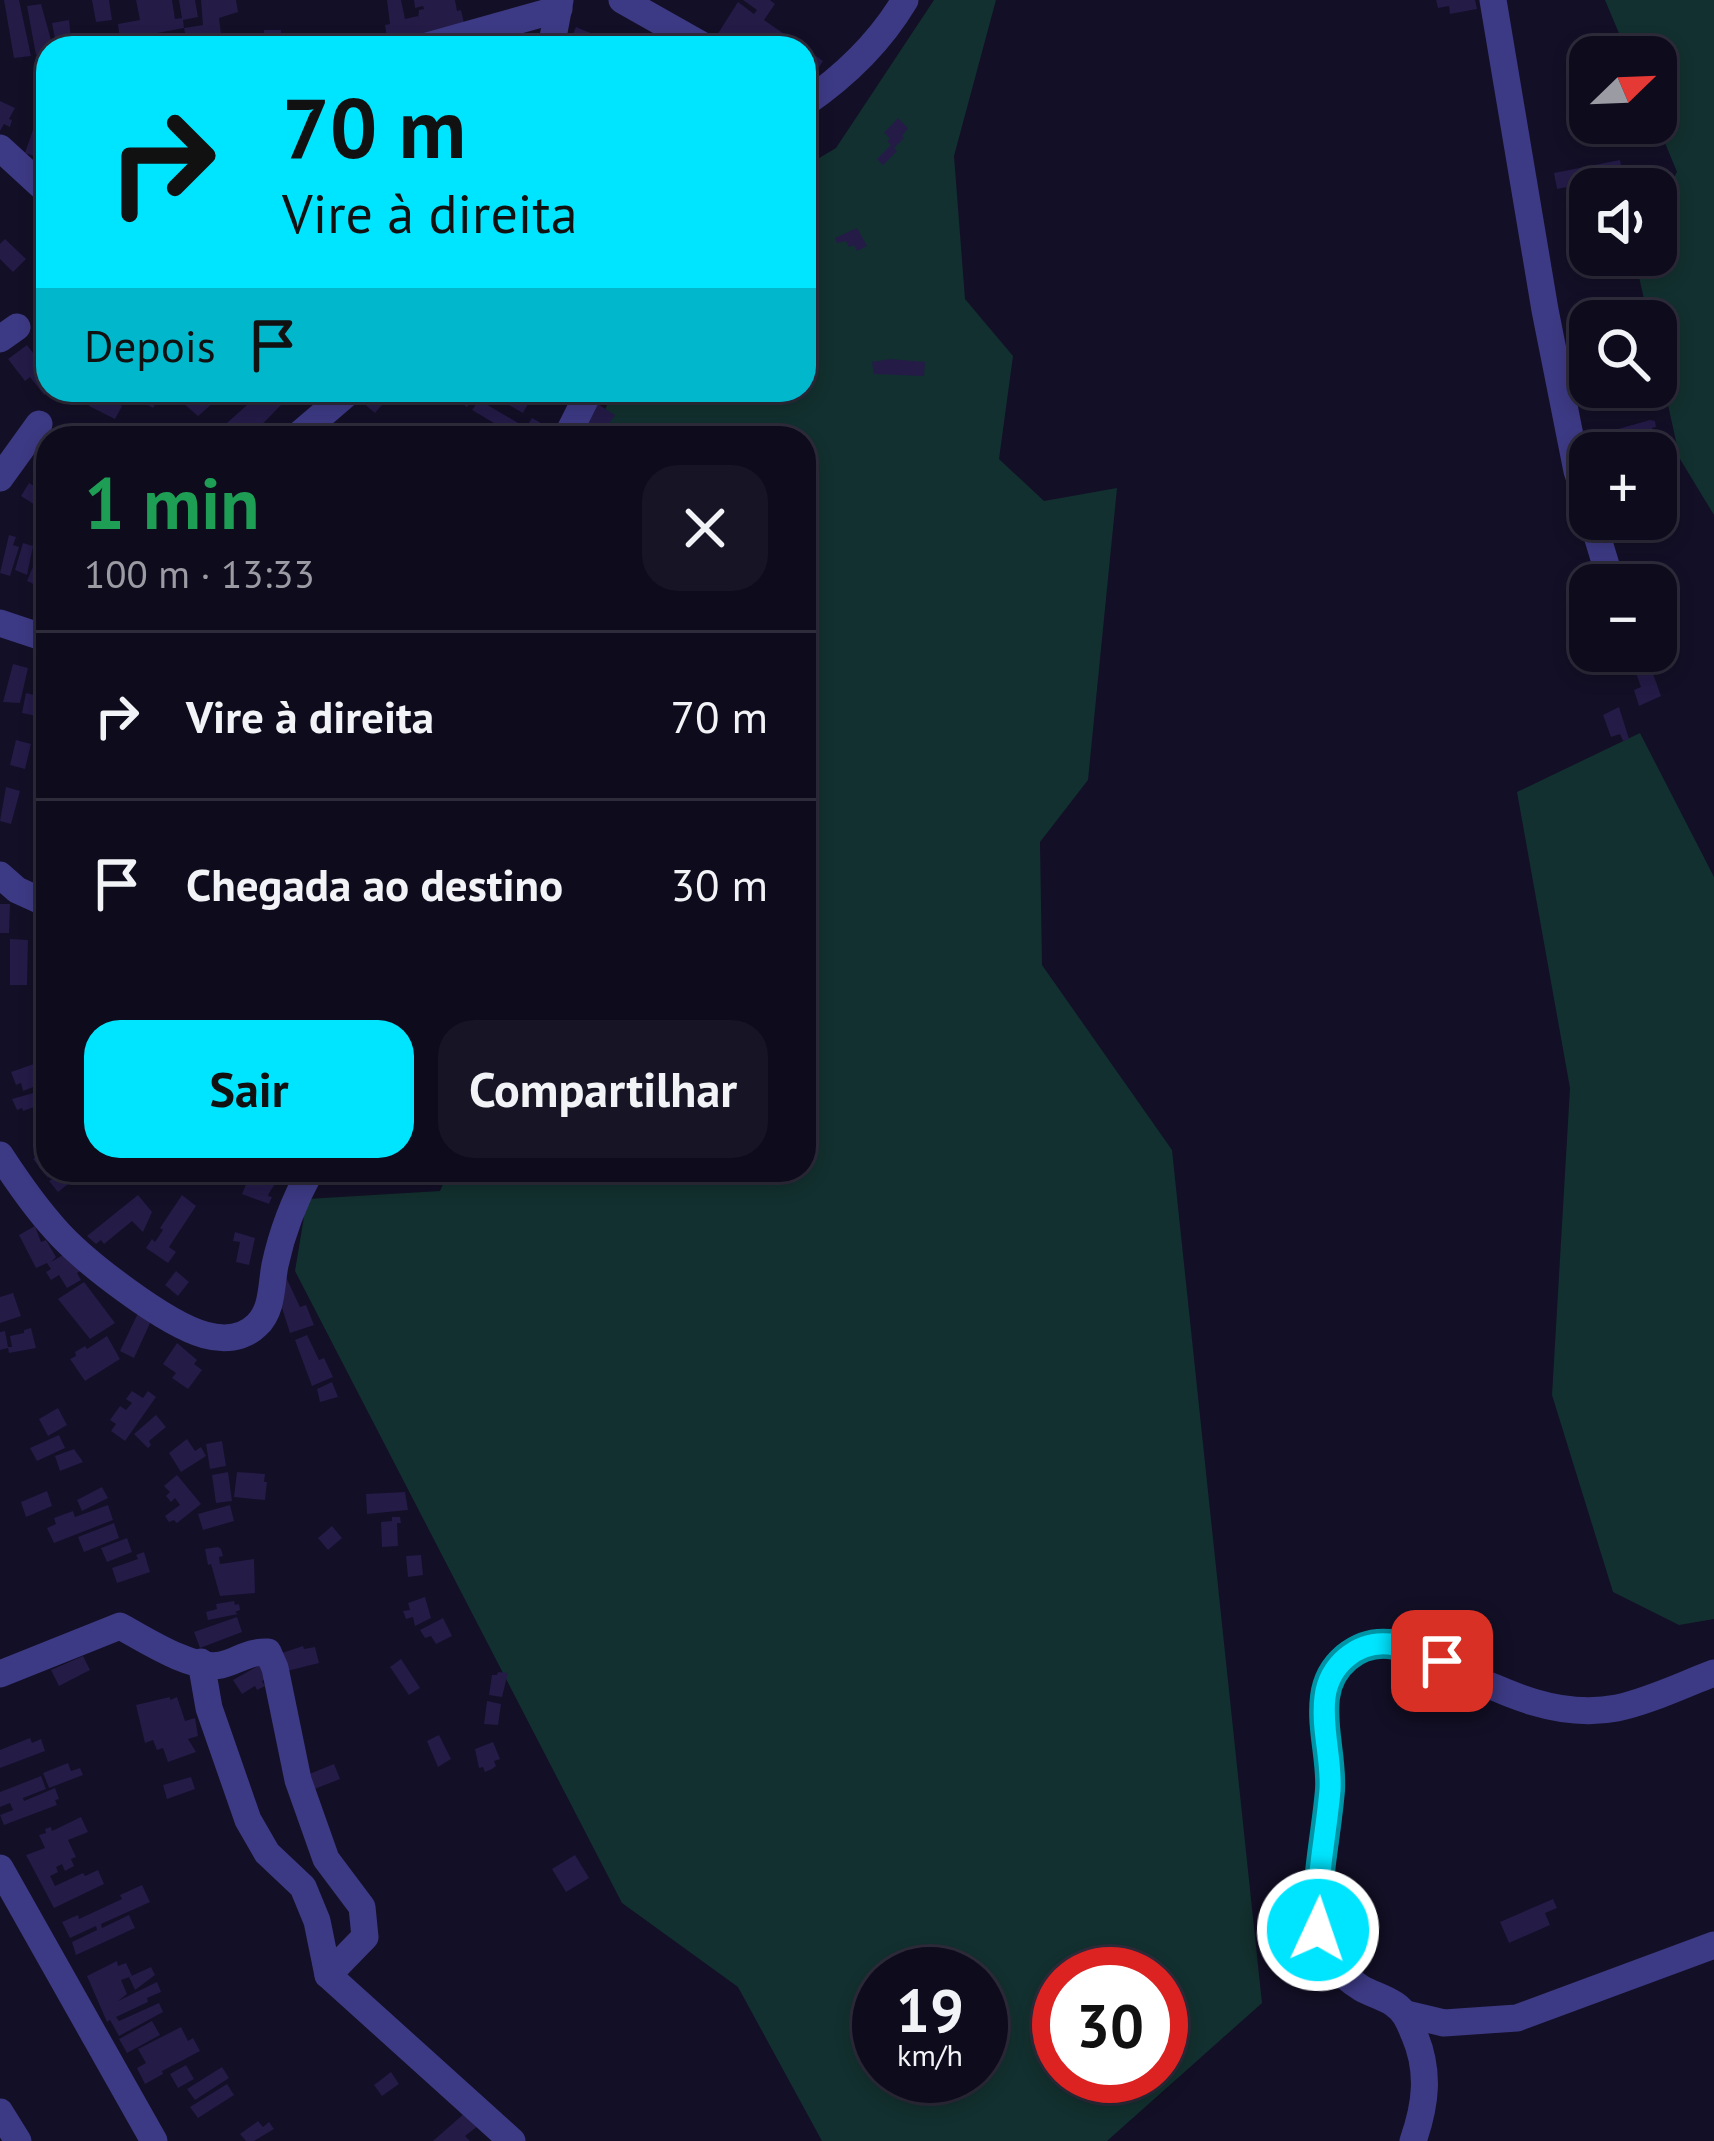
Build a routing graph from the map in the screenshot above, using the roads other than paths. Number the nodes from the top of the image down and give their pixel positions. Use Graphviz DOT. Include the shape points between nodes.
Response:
graph roads {
  1 [pos="622,0"];
  2 [pos="905,0"];
  3 [pos="1493,0"];
  4 [pos="559,4"];
  5 [pos="654,7"];
  6 [pos="458,36"];
  7 [pos="553,36"];
  8 [pos="691,36"];
  9 [pos="816,95"];
  10 [pos="0,148"];
  11 [pos="36,181"];
  12 [pos="327,402"];
  13 [pos="306,426"];
  14 [pos="36,428"];
  15 [pos="1569,432"];
  16 [pos="0,478"];
  17 [pos="0,623"];
  18 [pos="36,635"];
  19 [pos="0,875"];
  20 [pos="36,899"];
  21 [pos="0,1155"];
  22 [pos="304,1182"];
  23 [pos="201,1662"];
  24 [pos="1714,1673"];
  25 [pos="0,1674"];
  26 [pos="0,1868"];
  27 [pos="1714,1946"];
  28 [pos="328,1976"];
  29 [pos="1406,2014"];
  30 [pos="0,2112"];
  31 [pos="18,2141"];
  32 [pos="154,2141"];
  33 [pos="512,2141"];
  34 [pos="1413,2141"];
  1 -- 5 [label="street"];
  2 -- 9 [label="street" via="877,41"];
  3 -- 15 [label="street"];
  4 -- 6 [label="street"];
  4 -- 7 [label="street"];
  5 -- 8 [label="street"];
  10 -- 11 [label="street"];
  12 -- 13 [label="street"];
  14 -- 16 [label="street"];
  17 -- 18 [label="street"];
  19 -- 20 [label="street"];
  21 -- 22 [label="street" via="57,1232 101,1271 165,1315 226,1339 261,1322"];
  23 -- 25 [label="street" via="120,1626"];
  23 -- 28 [label="street" via="248,1820 302,1887"];
  23 -- 28 [label="street" via="217,1666 268,1652 275,1668 298,1780 326,1859 362,1907 365,1937"];
  24 -- 29 [label="street" via="1616,1708 1569,1711 1534,1704 1404,1646 1366,1646 1336,1666 1324,1696 1330,1784 1318,1930 1342,1973"];
  26 -- 32 [label="street"];
  27 -- 29 [label="street" via="1517,2018 1444,2023"];
  28 -- 33 [label="street"];
  29 -- 34 [label="street" via="1426,2090"];
  30 -- 31 [label="street"];
}
